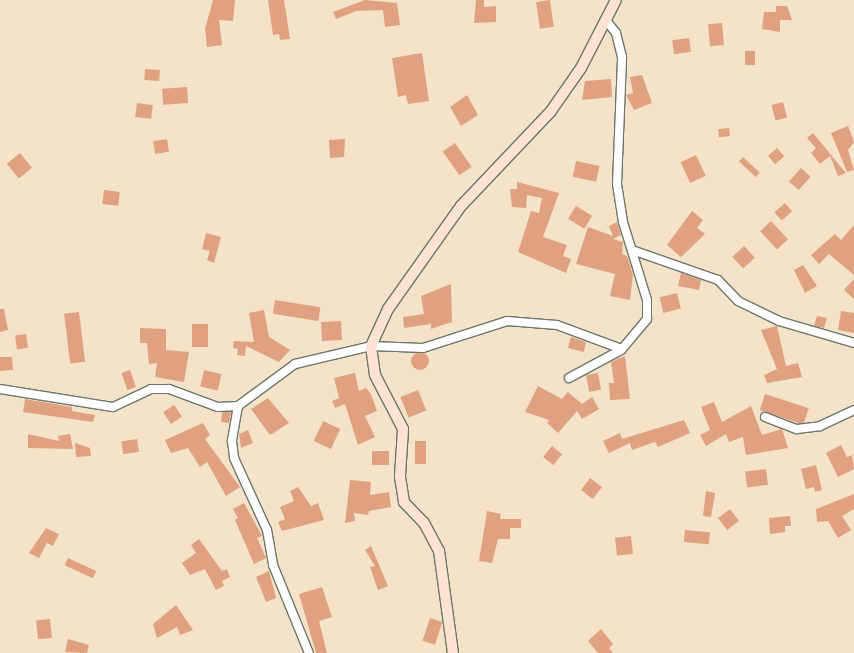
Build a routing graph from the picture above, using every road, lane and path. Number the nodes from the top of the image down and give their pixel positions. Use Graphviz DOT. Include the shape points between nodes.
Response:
graph roads {
  1 [pos="616,0"];
  2 [pos="606,20"];
  3 [pos="632,250"];
  4 [pos="854,343"];
  5 [pos="371,346"];
  6 [pos="622,349"];
  7 [pos="569,378"];
  8 [pos="0,390"];
  9 [pos="238,406"];
  10 [pos="854,410"];
  11 [pos="765,417"];
  12 [pos="309,653"];
  13 [pos="453,653"];
  1 -- 2 [label="main road"];
  2 -- 3 [label="street" via="616,32 622,57 617,184"];
  2 -- 5 [label="main road" via="551,111 461,206 388,309"];
  3 -- 4 [label="street" via="718,280 738,301 779,321"];
  3 -- 6 [label="street" via="647,300 647,319"];
  5 -- 6 [label="street" via="423,348 488,326 536,321"];
  5 -- 9 [label="street" via="295,364"];
  5 -- 13 [label="main road" via="375,375 402,430 400,476 404,502 432,535 444,569"];
  6 -- 7 [label="street"];
  8 -- 9 [label="street" via="113,407 150,389 169,389 218,407"];
  9 -- 12 [label="street" via="232,441 234,458 267,530 273,565"];
  10 -- 11 [label="street" via="820,426 797,429"];
}
